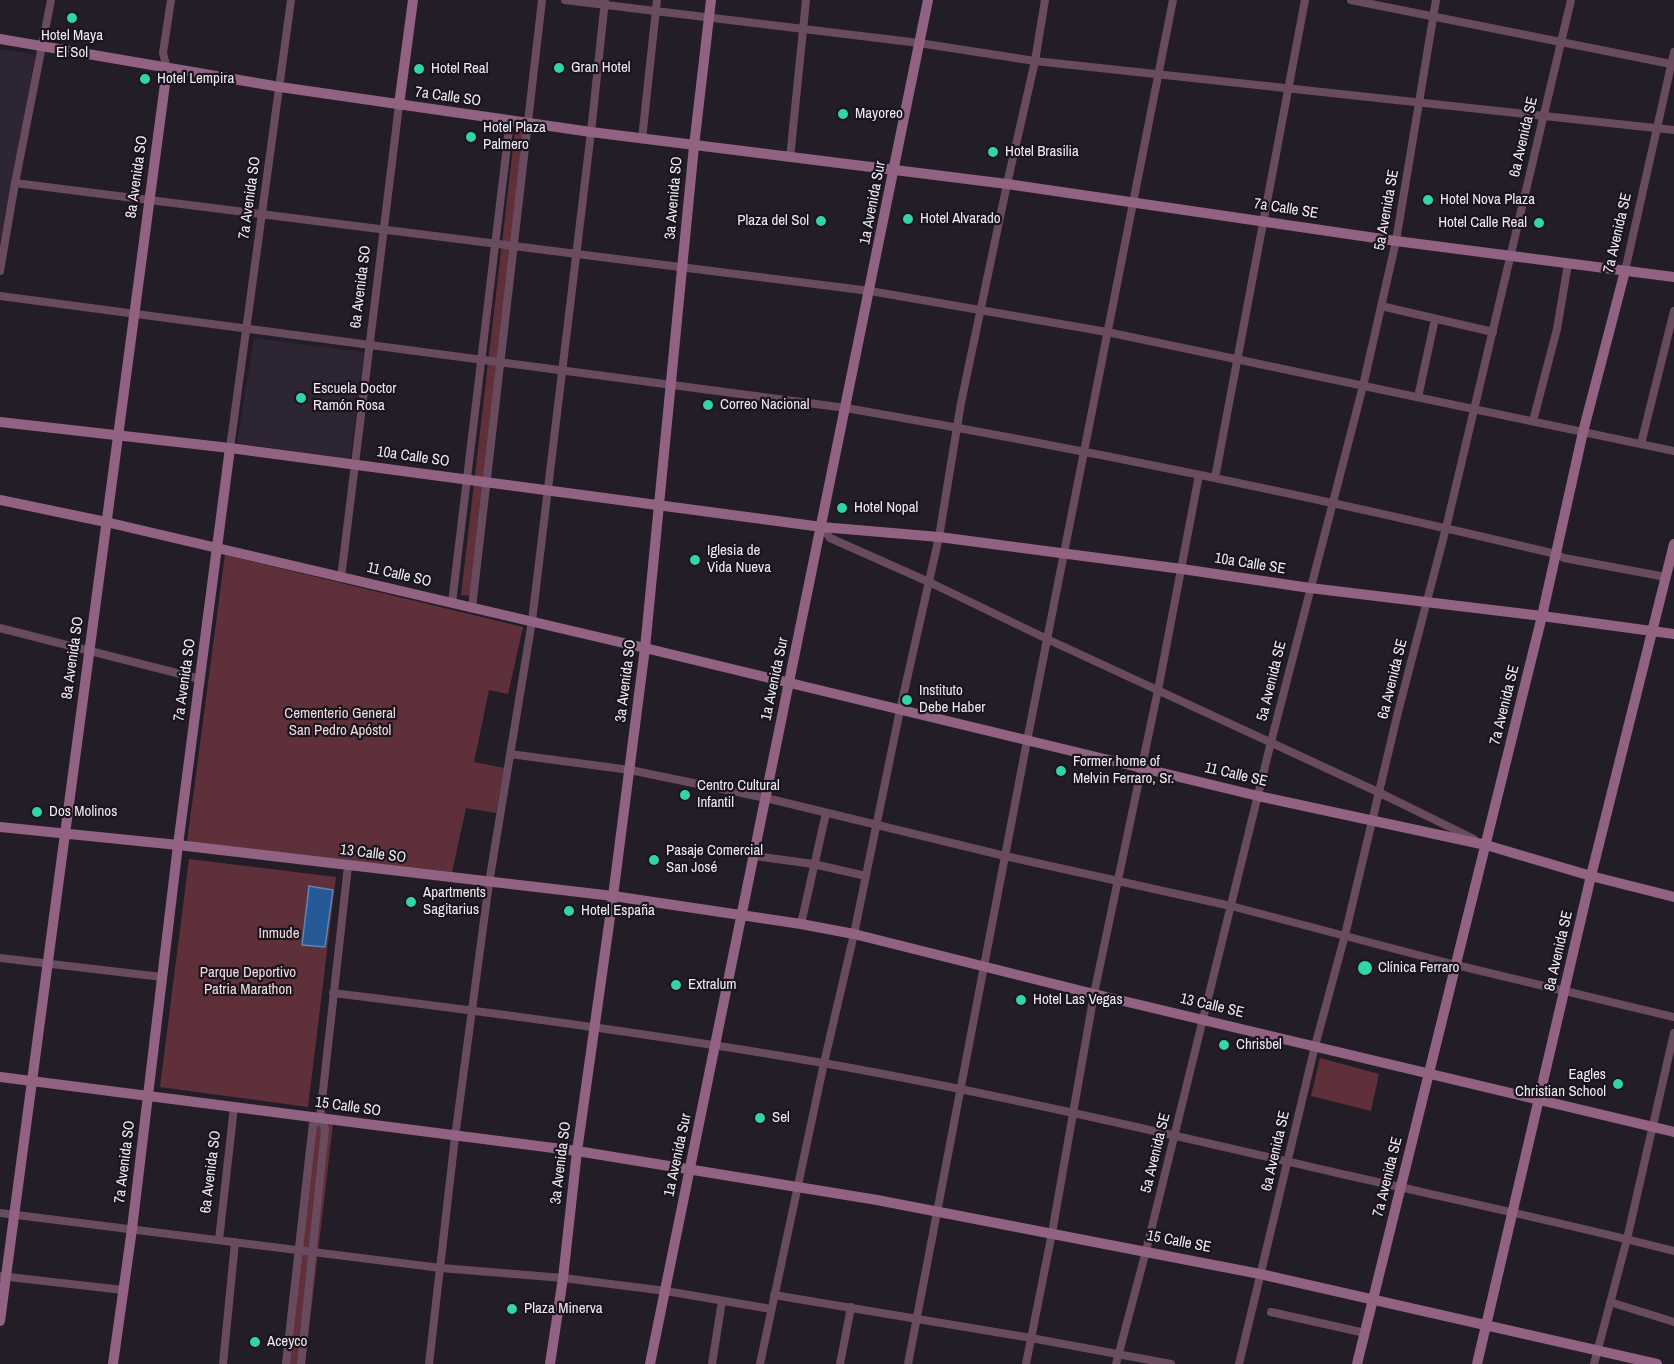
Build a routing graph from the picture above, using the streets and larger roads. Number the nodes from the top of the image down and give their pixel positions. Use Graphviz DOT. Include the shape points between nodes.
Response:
graph roads {
  1 [pos="51,0"];
  2 [pos="171,0"];
  3 [pos="291,0"];
  4 [pos="413,0"];
  5 [pos="542,0"];
  6 [pos="565,0"];
  7 [pos="657,0"];
  8 [pos="711,0"];
  9 [pos="806,0"];
  10 [pos="928,0"];
  11 [pos="1046,0"];
  12 [pos="1173,0"];
  13 [pos="1305,0"];
  14 [pos="1351,0"];
  15 [pos="1436,0"];
  16 [pos="1571,0"];
  17 [pos="605,3"];
  18 [pos="656,12"];
  19 [pos="1434,16"];
  20 [pos="709,18"];
  21 [pos="803,30"];
  22 [pos="0,39"];
  23 [pos="1561,42"];
  24 [pos="919,44"];
  25 [pos="41,47"];
  26 [pos="1674,52"];
  27 [pos="1035,61"];
  28 [pos="1671,64"];
  29 [pos="167,69"];
  30 [pos="1158,75"];
  31 [pos="280,87"];
  32 [pos="1288,89"];
  33 [pos="1418,103"];
  34 [pos="399,105"];
  35 [pos="1542,117"];
  36 [pos="510,121"];
  37 [pos="529,123"];
  38 [pos="1657,129"];
  39 [pos="1674,130"];
  40 [pos="591,132"];
  41 [pos="642,139"];
  42 [pos="694,146"];
  43 [pos="790,158"];
  44 [pos="895,170"];
  45 [pos="15,183"];
  46 [pos="1007,184"];
  47 [pos="150,200"];
  48 [pos="1133,202"];
  49 [pos="262,214"];
  50 [pos="1263,221"];
  51 [pos="383,230"];
  52 [pos="1396,241"];
  53 [pos="495,244"];
  54 [pos="515,246"];
  55 [pos="576,254"];
  56 [pos="1511,257"];
  57 [pos="1568,264"];
  58 [pos="682,267"];
  59 [pos="0,271"];
  60 [pos="1625,271"];
  61 [pos="1674,277"];
  62 [pos="870,291"];
  63 [pos="0,296"];
  64 [pos="1381,306"];
  65 [pos="981,310"];
  66 [pos="1674,311"];
  67 [pos="134,313"];
  68 [pos="1435,319"];
  69 [pos="247,329"];
  70 [pos="1107,332"];
  71 [pos="1493,332"];
  72 [pos="369,345"];
  73 [pos="481,360"];
  74 [pos="1238,360"];
  75 [pos="501,363"];
  76 [pos="562,370"];
  77 [pos="671,385"];
  78 [pos="1363,386"];
  79 [pos="1418,397"];
  80 [pos="846,408"];
  81 [pos="1474,409"];
  82 [pos="1533,421"];
  83 [pos="0,422"];
  84 [pos="956,427"];
  85 [pos="1583,432"];
  86 [pos="118,437"];
  87 [pos="1641,444"];
  88 [pos="230,448"];
  89 [pos="1674,450"];
  90 [pos="1083,453"];
  91 [pos="355,465"];
  92 [pos="1199,475"];
  93 [pos="1215,478"];
  94 [pos="467,479"];
  95 [pos="487,482"];
  96 [pos="548,490"];
  97 [pos="0,500"];
  98 [pos="1333,502"];
  99 [pos="660,505"];
  100 [pos="106,522"];
  101 [pos="822,527"];
  102 [pos="1446,528"];
  103 [pos="939,537"];
  104 [pos="1674,544"];
  105 [pos="217,549"];
  106 [pos="1064,554"];
  107 [pos="1556,554"];
  108 [pos="1182,569"];
  109 [pos="341,578"];
  110 [pos="1666,578"];
  111 [pos="929,582"];
  112 [pos="1310,588"];
  113 [pos="1427,602"];
  114 [pos="452,603"];
  115 [pos="472,608"];
  116 [pos="1542,615"];
  117 [pos="532,621"];
  118 [pos="0,628"];
  119 [pos="1653,632"];
  120 [pos="1674,634"];
  121 [pos="1047,639"];
  122 [pos="645,648"];
  123 [pos="89,651"];
  124 [pos="200,679"];
  125 [pos="790,684"];
  126 [pos="1158,690"];
  127 [pos="900,710"];
  128 [pos="1027,741"];
  129 [pos="1271,742"];
  130 [pos="510,754"];
  131 [pos="1141,767"];
  132 [pos="630,770"];
  133 [pos="1380,793"];
  134 [pos="1258,796"];
  135 [pos="766,798"];
  136 [pos="826,813"];
  137 [pos="1373,821"];
  138 [pos="876,825"];
  139 [pos="0,827"];
  140 [pos="65,835"];
  141 [pos="178,845"];
  142 [pos="1486,845"];
  143 [pos="754,856"];
  144 [pos="1005,856"];
  145 [pos="813,864"];
  146 [pos="348,866"];
  147 [pos="866,876"];
  148 [pos="1591,876"];
  149 [pos="1117,879"];
  150 [pos="489,883"];
  151 [pos="613,896"];
  152 [pos="1674,897"];
  153 [pos="1231,906"];
  154 [pos="742,916"];
  155 [pos="801,924"];
  156 [pos="854,934"];
  157 [pos="1345,935"];
  158 [pos="0,958"];
  159 [pos="48,963"];
  160 [pos="1456,965"];
  161 [pos="984,967"];
  162 [pos="162,977"];
  163 [pos="1566,991"];
  164 [pos="333,993"];
  165 [pos="1094,994"];
  166 [pos="472,1010"];
  167 [pos="1674,1017"];
  168 [pos="1204,1019"];
  169 [pos="594,1027"];
  170 [pos="1674,1034"];
  171 [pos="716,1046"];
  172 [pos="1315,1046"];
  173 [pos="824,1063"];
  174 [pos="1429,1073"];
  175 [pos="0,1077"];
  176 [pos="32,1082"];
  177 [pos="960,1089"];
  178 [pos="149,1096"];
  179 [pos="1540,1099"];
  180 [pos="234,1107"];
  181 [pos="1074,1112"];
  182 [pos="320,1118"];
  183 [pos="1653,1126"];
  184 [pos="1674,1132"];
  185 [pos="1175,1134"];
  186 [pos="455,1137"];
  187 [pos="577,1151"];
  188 [pos="1288,1161"];
  189 [pos="691,1168"];
  190 [pos="798,1186"];
  191 [pos="1400,1187"];
  192 [pos="937,1212"];
  193 [pos="1513,1212"];
  194 [pos="0,1213"];
  195 [pos="14,1215"];
  196 [pos="132,1229"];
  197 [pos="1052,1233"];
  198 [pos="1627,1239"];
  199 [pos="219,1240"];
  200 [pos="235,1242"];
  201 [pos="299,1250"];
  202 [pos="1146,1251"];
  203 [pos="1674,1251"];
  204 [pos="313,1252"];
  205 [pos="441,1268"];
  206 [pos="1260,1274"];
  207 [pos="3,1276"];
  208 [pos="563,1278"];
  209 [pos="123,1290"];
  210 [pos="666,1291"];
  211 [pos="774,1295"];
  212 [pos="1373,1300"];
  213 [pos="722,1301"];
  214 [pos="1610,1302"];
  215 [pos="851,1307"];
  216 [pos="771,1309"];
  217 [pos="1271,1312"];
  218 [pos="917,1319"];
  219 [pos="0,1321"];
  220 [pos="1674,1322"];
  221 [pos="1486,1326"];
  222 [pos="1365,1333"];
  223 [pos="1031,1338"];
  224 [pos="1597,1351"];
  225 [pos="1118,1354"];
  226 [pos="113,1364"];
  227 [pos="223,1364"];
  228 [pos="286,1364"];
  229 [pos="301,1364"];
  230 [pos="429,1364"];
  231 [pos="550,1364"];
  232 [pos="650,1364"];
  233 [pos="712,1364"];
  234 [pos="760,1364"];
  235 [pos="840,1364"];
  236 [pos="908,1364"];
  237 [pos="1026,1364"];
  238 [pos="1116,1364"];
  239 [pos="1171,1364"];
  240 [pos="1239,1364"];
  241 [pos="1357,1364"];
  242 [pos="1477,1364"];
  243 [pos="1594,1364"];
  244 [pos="1657,1364"];
  1 -- 25 [label="street"];
  2 -- 29 [label="street, 8a Avenida SO" via="164,52"];
  3 -- 31 [label="street, 7a Avenida SO"];
  4 -- 34 [label="street, 6a Avenida SO"];
  5 -- 37 [label="street"];
  6 -- 17 [label="street"];
  7 -- 18 [label="street"];
  8 -- 20 [label="street, 3a Avenida SO"];
  9 -- 21 [label="street"];
  10 -- 24 [label="street, 1a Avenida Sur"];
  11 -- 27 [label="street"];
  12 -- 30 [label="street"];
  13 -- 32 [label="street"];
  14 -- 19 [label="street"];
  15 -- 19 [label="street, 5a Avenida SE"];
  16 -- 23 [label="street, 6a Avenida SE"];
  17 -- 18 [label="street"];
  17 -- 40 [label="street"];
  18 -- 20 [label="street"];
  18 -- 41 [label="street"];
  19 -- 23 [label="street"];
  19 -- 33 [label="street, 5a Avenida SE"];
  20 -- 21 [label="street"];
  20 -- 42 [label="street, 3a Avenida SO"];
  21 -- 24 [label="street"];
  21 -- 43 [label="street"];
  22 -- 25 [label="street, 7a Calle SO"];
  23 -- 28 [label="street"];
  23 -- 35 [label="street, 6a Avenida SE"];
  24 -- 27 [label="street"];
  24 -- 44 [label="street, 1a Avenida Sur"];
  25 -- 29 [label="street, 7a Calle SO"];
  25 -- 45 [label="street"];
  26 -- 28 [label="street, 7a Avenida SE"];
  27 -- 30 [label="street"];
  27 -- 46 [label="street"];
  28 -- 38 [label="street, 7a Avenida SE"];
  29 -- 31 [label="street, 7a Calle SO"];
  29 -- 47 [label="street, 8a Avenida SO"];
  30 -- 32 [label="street"];
  30 -- 48 [label="street"];
  31 -- 34 [label="street, 7a Calle SO"];
  31 -- 49 [label="street, 7a Avenida SO"];
  32 -- 33 [label="street"];
  32 -- 50 [label="street"];
  33 -- 35 [label="street"];
  33 -- 52 [label="street, 5a Avenida SE"];
  34 -- 36 [label="street, 7a Calle SO"];
  34 -- 51 [label="street, 6a Avenida SO"];
  35 -- 38 [label="street"];
  35 -- 56 [label="street, 6a Avenida SE"];
  36 -- 37 [label="street, 7a Calle SO"];
  36 -- 53 [label="street"];
  37 -- 40 [label="street, 7a Calle SO"];
  37 -- 54 [label="street"];
  38 -- 39 [label="street"];
  38 -- 60 [label="street, 7a Avenida SE"];
  40 -- 41 [label="street, 7a Calle SO"];
  40 -- 55 [label="street"];
  41 -- 42 [label="street, 7a Calle SO"];
  42 -- 43 [label="street, 7a Calle SO"];
  42 -- 58 [label="street, 3a Avenida SO"];
  43 -- 44 [label="street, 7a Calle SO"];
  44 -- 46 [label="street, 7a Calle SE"];
  44 -- 62 [label="street, 1a Avenida Sur"];
  45 -- 47 [label="street"];
  45 -- 59 [label="street"];
  46 -- 48 [label="street, 7a Calle SE"];
  46 -- 65 [label="street"];
  47 -- 49 [label="street"];
  47 -- 67 [label="street, 8a Avenida SO"];
  48 -- 50 [label="street, 7a Calle SE"];
  48 -- 70 [label="street"];
  49 -- 51 [label="street"];
  49 -- 69 [label="street, 7a Avenida SO"];
  50 -- 52 [label="street, 7a Calle SE"];
  50 -- 74 [label="street"];
  51 -- 53 [label="street"];
  51 -- 72 [label="street, 6a Avenida SO"];
  52 -- 56 [label="street, 7a Calle SE"];
  52 -- 64 [label="street, 5a Avenida SE"];
  53 -- 54 [label="street"];
  53 -- 73 [label="street"];
  54 -- 55 [label="street"];
  54 -- 75 [label="street"];
  55 -- 58 [label="street"];
  55 -- 76 [label="street"];
  56 -- 57 [label="street, 7a Calle SE"];
  56 -- 71 [label="street, 6a Avenida SE"];
  57 -- 60 [label="street, 7a Calle SE"];
  57 -- 82 [label="street" via="1557,328"];
  58 -- 62 [label="street"];
  58 -- 77 [label="street, 3a Avenida SO"];
  60 -- 61 [label="street, 7a Calle SE"];
  60 -- 85 [label="street, 7a Avenida SE"];
  62 -- 65 [label="street"];
  62 -- 80 [label="street, 1a Avenida Sur"];
  63 -- 67 [label="street"];
  64 -- 68 [label="street"];
  64 -- 78 [label="street, 5a Avenida SE"];
  65 -- 70 [label="street"];
  65 -- 84 [label="street"];
  66 -- 87 [label="street"];
  67 -- 69 [label="street"];
  67 -- 86 [label="street, 8a Avenida SO"];
  68 -- 71 [label="street"];
  68 -- 79 [label="street"];
  69 -- 72 [label="street"];
  69 -- 88 [label="street, 7a Avenida SO"];
  70 -- 74 [label="street"];
  70 -- 90 [label="street"];
  71 -- 81 [label="street, 6a Avenida SE"];
  72 -- 73 [label="street"];
  72 -- 91 [label="street, 6a Avenida SO"];
  73 -- 75 [label="street"];
  73 -- 94 [label="street"];
  74 -- 78 [label="street"];
  74 -- 93 [label="street"];
  75 -- 76 [label="street"];
  75 -- 95 [label="street"];
  76 -- 77 [label="street"];
  76 -- 96 [label="street"];
  77 -- 80 [label="street"];
  77 -- 99 [label="street, 3a Avenida SO"];
  78 -- 79 [label="street"];
  78 -- 98 [label="street, 5a Avenida SE"];
  79 -- 81 [label="street"];
  80 -- 84 [label="street"];
  80 -- 101 [label="street, 1a Avenida Sur"];
  81 -- 82 [label="street"];
  81 -- 102 [label="street, 6a Avenida SE"];
  82 -- 85 [label="street"];
  83 -- 86 [label="street, 10a Calle SO"];
  84 -- 90 [label="street"];
  84 -- 103 [label="street"];
  85 -- 87 [label="street"];
  85 -- 107 [label="street, 7a Avenida SE"];
  86 -- 88 [label="street, 10a Calle SO"];
  86 -- 100 [label="street, 8a Avenida SO"];
  87 -- 89 [label="street"];
  88 -- 91 [label="street, 10a Calle SO"];
  88 -- 105 [label="street, 7a Avenida SO"];
  90 -- 92 [label="street"];
  90 -- 106 [label="street"];
  91 -- 94 [label="street, 10a Calle SO"];
  91 -- 109 [label="street, 6a Avenida SO"];
  92 -- 93 [label="street"];
  92 -- 108 [label="street"];
  93 -- 98 [label="street"];
  94 -- 95 [label="street, 10a Calle SO"];
  94 -- 114 [label="street"];
  95 -- 96 [label="street, 10a Calle SO"];
  95 -- 115 [label="street"];
  96 -- 99 [label="street, 10a Calle SO"];
  96 -- 117 [label="street"];
  97 -- 100 [label="street, 11 Calle SO"];
  98 -- 102 [label="street"];
  98 -- 112 [label="street, 5a Avenida SE"];
  99 -- 101 [label="street, 10a Calle SO"];
  99 -- 122 [label="street, 3a Avenida SO"];
  100 -- 105 [label="street, 11 Calle SO"];
  100 -- 123 [label="street, 8a Avenida SO"];
  101 -- 103 [label="street, 10a Calle SE"];
  101 -- 111 [label="street" via="830,538"];
  101 -- 125 [label="street, 1a Avenida Sur"];
  102 -- 107 [label="street"];
  102 -- 113 [label="street, 6a Avenida SE"];
  103 -- 106 [label="street, 10a Calle SE"];
  103 -- 111 [label="street"];
  104 -- 110 [label="street, 8a Avenida SE"];
  105 -- 109 [label="street, 11 Calle SO"];
  105 -- 124 [label="street, 7a Avenida SO"];
  106 -- 108 [label="street, 10a Calle SE"];
  106 -- 121 [label="street"];
  107 -- 110 [label="street"];
  107 -- 116 [label="street, 7a Avenida SE"];
  108 -- 112 [label="street, 10a Calle SE"];
  108 -- 126 [label="street"];
  109 -- 114 [label="street, 11 Calle SO"];
  110 -- 119 [label="street, 8a Avenida SE"];
  111 -- 121 [label="street"];
  111 -- 127 [label="street"];
  112 -- 113 [label="street, 10a Calle SE"];
  112 -- 129 [label="street, 5a Avenida SE"];
  113 -- 116 [label="street, 10a Calle SE"];
  113 -- 133 [label="street, 6a Avenida SE"];
  114 -- 115 [label="street, 11 Calle SO"];
  115 -- 117 [label="street, 11 Calle SO"];
  116 -- 119 [label="street, 10a Calle SE"];
  116 -- 142 [label="street, 7a Avenida SE"];
  117 -- 122 [label="street, 11 Calle SO"];
  117 -- 130 [label="street"];
  118 -- 123 [label="street"];
  119 -- 120 [label="street, 10a Calle SE"];
  119 -- 148 [label="street, 8a Avenida SE"];
  121 -- 126 [label="street"];
  121 -- 128 [label="street"];
  122 -- 125 [label="street, 11 Calle SO"];
  122 -- 132 [label="street, 3a Avenida SO"];
  123 -- 124 [label="street"];
  123 -- 140 [label="street, 8a Avenida SO"];
  124 -- 141 [label="street, 7a Avenida SO"];
  125 -- 127 [label="street, 11 Calle SE"];
  125 -- 135 [label="street, 1a Avenida Sur"];
  126 -- 129 [label="street"];
  126 -- 131 [label="street"];
  127 -- 128 [label="street, 11 Calle SE"];
  127 -- 138 [label="street"];
  128 -- 131 [label="street, 11 Calle SE"];
  128 -- 144 [label="street"];
  129 -- 133 [label="street"];
  129 -- 134 [label="street, 5a Avenida SE"];
  130 -- 132 [label="street"];
  130 -- 150 [label="street"];
  131 -- 134 [label="street, 11 Calle SE"];
  131 -- 149 [label="street"];
  132 -- 135 [label="street"];
  132 -- 151 [label="street, 3a Avenida SO"];
  133 -- 137 [label="street, 6a Avenida SE"];
  133 -- 142 [label="street"];
  134 -- 137 [label="street, 11 Calle SE"];
  134 -- 153 [label="street, 5a Avenida SE"];
  135 -- 136 [label="street"];
  135 -- 143 [label="street, 1a Avenida Sur"];
  136 -- 138 [label="street"];
  136 -- 145 [label="street"];
  137 -- 142 [label="street, 11 Calle SE"];
  137 -- 157 [label="street, 6a Avenida SE"];
  138 -- 144 [label="street"];
  138 -- 147 [label="street"];
  139 -- 140 [label="street, 13 Calle SO"];
  140 -- 141 [label="street, 13 Calle SO"];
  140 -- 159 [label="street, 8a Avenida SO"];
  141 -- 146 [label="street, 13 Calle SO"];
  141 -- 162 [label="street, 7a Avenida SO"];
  142 -- 148 [label="street, 11 Calle SE"];
  142 -- 160 [label="street, 7a Avenida SE"];
  143 -- 145 [label="street"];
  143 -- 154 [label="street, 1a Avenida Sur"];
  144 -- 149 [label="street"];
  144 -- 161 [label="street"];
  145 -- 147 [label="street"];
  145 -- 155 [label="street"];
  146 -- 150 [label="street, 13 Calle SO"];
  146 -- 164 [label="street"];
  147 -- 156 [label="street"];
  148 -- 152 [label="street, 11 Calle SE"];
  148 -- 163 [label="street, 8a Avenida SE"];
  149 -- 153 [label="street"];
  149 -- 165 [label="street"];
  150 -- 151 [label="street, 13 Calle SO"];
  150 -- 166 [label="street"];
  151 -- 154 [label="street, 13 Calle SO"];
  151 -- 169 [label="street, 3a Avenida SO"];
  153 -- 157 [label="street"];
  153 -- 168 [label="street, 5a Avenida SE"];
  154 -- 155 [label="street, 13 Calle SE"];
  154 -- 171 [label="street, 1a Avenida Sur"];
  155 -- 156 [label="street, 13 Calle SE"];
  156 -- 161 [label="street, 13 Calle SE"];
  156 -- 173 [label="street"];
  157 -- 160 [label="street"];
  157 -- 172 [label="street, 6a Avenida SE"];
  158 -- 159 [label="street"];
  159 -- 162 [label="street"];
  159 -- 176 [label="street, 8a Avenida SO"];
  160 -- 163 [label="street"];
  160 -- 174 [label="street, 7a Avenida SE"];
  161 -- 165 [label="street, 13 Calle SE"];
  161 -- 177 [label="street"];
  162 -- 178 [label="street, 7a Avenida SO"];
  163 -- 167 [label="street"];
  163 -- 179 [label="street, 8a Avenida SE"];
  164 -- 166 [label="street"];
  164 -- 182 [label="street"];
  165 -- 168 [label="street, 13 Calle SE"];
  165 -- 181 [label="street"];
  166 -- 169 [label="street"];
  166 -- 186 [label="street"];
  168 -- 172 [label="street, 13 Calle SE"];
  168 -- 185 [label="street, 5a Avenida SE"];
  169 -- 171 [label="street"];
  169 -- 187 [label="street, 3a Avenida SO"];
  170 -- 183 [label="street"];
  171 -- 173 [label="street"];
  171 -- 189 [label="street, 1a Avenida Sur"];
  172 -- 174 [label="street, 13 Calle SE"];
  172 -- 188 [label="street, 6a Avenida SE"];
  173 -- 177 [label="street"];
  173 -- 190 [label="street"];
  174 -- 179 [label="street, 13 Calle SE"];
  174 -- 191 [label="street, 7a Avenida SE"];
  175 -- 176 [label="street, 15 Calle SO"];
  176 -- 178 [label="street, 15 Calle SO"];
  176 -- 195 [label="street, 8a Avenida SO"];
  177 -- 181 [label="street"];
  177 -- 192 [label="street"];
  178 -- 180 [label="street, 15 Calle SO"];
  178 -- 196 [label="street, 7a Avenida SO"];
  179 -- 183 [label="street, 13 Calle SE"];
  179 -- 193 [label="street, 8a Avenida SE"];
  180 -- 182 [label="street, 15 Calle SO"];
  180 -- 199 [label="street, 6a Avenida SO"];
  181 -- 185 [label="street"];
  181 -- 197 [label="street"];
  182 -- 186 [label="street, 15 Calle SO"];
  182 -- 201 [label="street" via="314,1125"];
  182 -- 204 [label="street" via="326,1130"];
  183 -- 184 [label="street, 13 Calle SE"];
  183 -- 198 [label="street"];
  185 -- 188 [label="street"];
  185 -- 202 [label="street, 5a Avenida SE"];
  186 -- 187 [label="street, 15 Calle SO"];
  186 -- 205 [label="street"];
  187 -- 189 [label="street, 15 Calle SO"];
  187 -- 208 [label="street, 3a Avenida SO"];
  188 -- 191 [label="street"];
  188 -- 206 [label="street, 6a Avenida SE"];
  189 -- 190 [label="street, 15 Calle SE"];
  189 -- 210 [label="street, 1a Avenida Sur"];
  190 -- 192 [label="street, 15 Calle SE"];
  190 -- 211 [label="street"];
  191 -- 193 [label="street"];
  191 -- 212 [label="street, 7a Avenida SE"];
  192 -- 197 [label="street, 15 Calle SE"];
  192 -- 218 [label="street"];
  193 -- 198 [label="street"];
  193 -- 221 [label="street, 8a Avenida SE"];
  194 -- 195 [label="street"];
  195 -- 196 [label="street"];
  195 -- 207 [label="street, 8a Avenida SO"];
  196 -- 199 [label="street"];
  196 -- 209 [label="street, 7a Avenida SO"];
  197 -- 202 [label="street, 15 Calle SE"];
  197 -- 223 [label="street"];
  198 -- 203 [label="street"];
  198 -- 214 [label="street"];
  199 -- 200 [label="street"];
  200 -- 201 [label="street"];
  200 -- 227 [label="street"];
  201 -- 204 [label="street"];
  201 -- 228 [label="street"];
  202 -- 206 [label="street, 15 Calle SE"];
  202 -- 225 [label="street, 5a Avenida SE"];
  204 -- 205 [label="street"];
  204 -- 229 [label="street"];
  205 -- 208 [label="street"];
  205 -- 230 [label="street"];
  206 -- 212 [label="street, 15 Calle SE"];
  206 -- 240 [label="street, 6a Avenida SE"];
  207 -- 209 [label="street"];
  207 -- 219 [label="street, 8a Avenida SO"];
  208 -- 210 [label="street"];
  208 -- 231 [label="street, 3a Avenida SO"];
  209 -- 226 [label="street, 7a Avenida SO"];
  210 -- 213 [label="street"];
  210 -- 232 [label="street, 1a Avenida Sur"];
  211 -- 215 [label="street"];
  211 -- 216 [label="street"];
  212 -- 221 [label="street, 15 Calle SE"];
  212 -- 222 [label="street, 7a Avenida SE"];
  213 -- 216 [label="street"];
  213 -- 233 [label="street"];
  214 -- 220 [label="street"];
  214 -- 224 [label="street"];
  215 -- 218 [label="street"];
  215 -- 235 [label="street"];
  216 -- 234 [label="street"];
  217 -- 222 [label="street"];
  218 -- 223 [label="street"];
  218 -- 236 [label="street"];
  221 -- 224 [label="street, 15 Calle SE"];
  221 -- 242 [label="street, 8a Avenida SE"];
  222 -- 241 [label="street, 7a Avenida SE"];
  223 -- 225 [label="street"];
  223 -- 237 [label="street"];
  224 -- 243 [label="street"];
  224 -- 244 [label="street, 15 Calle SE"];
  225 -- 238 [label="street, 5a Avenida SE"];
  225 -- 239 [label="street"];
}
